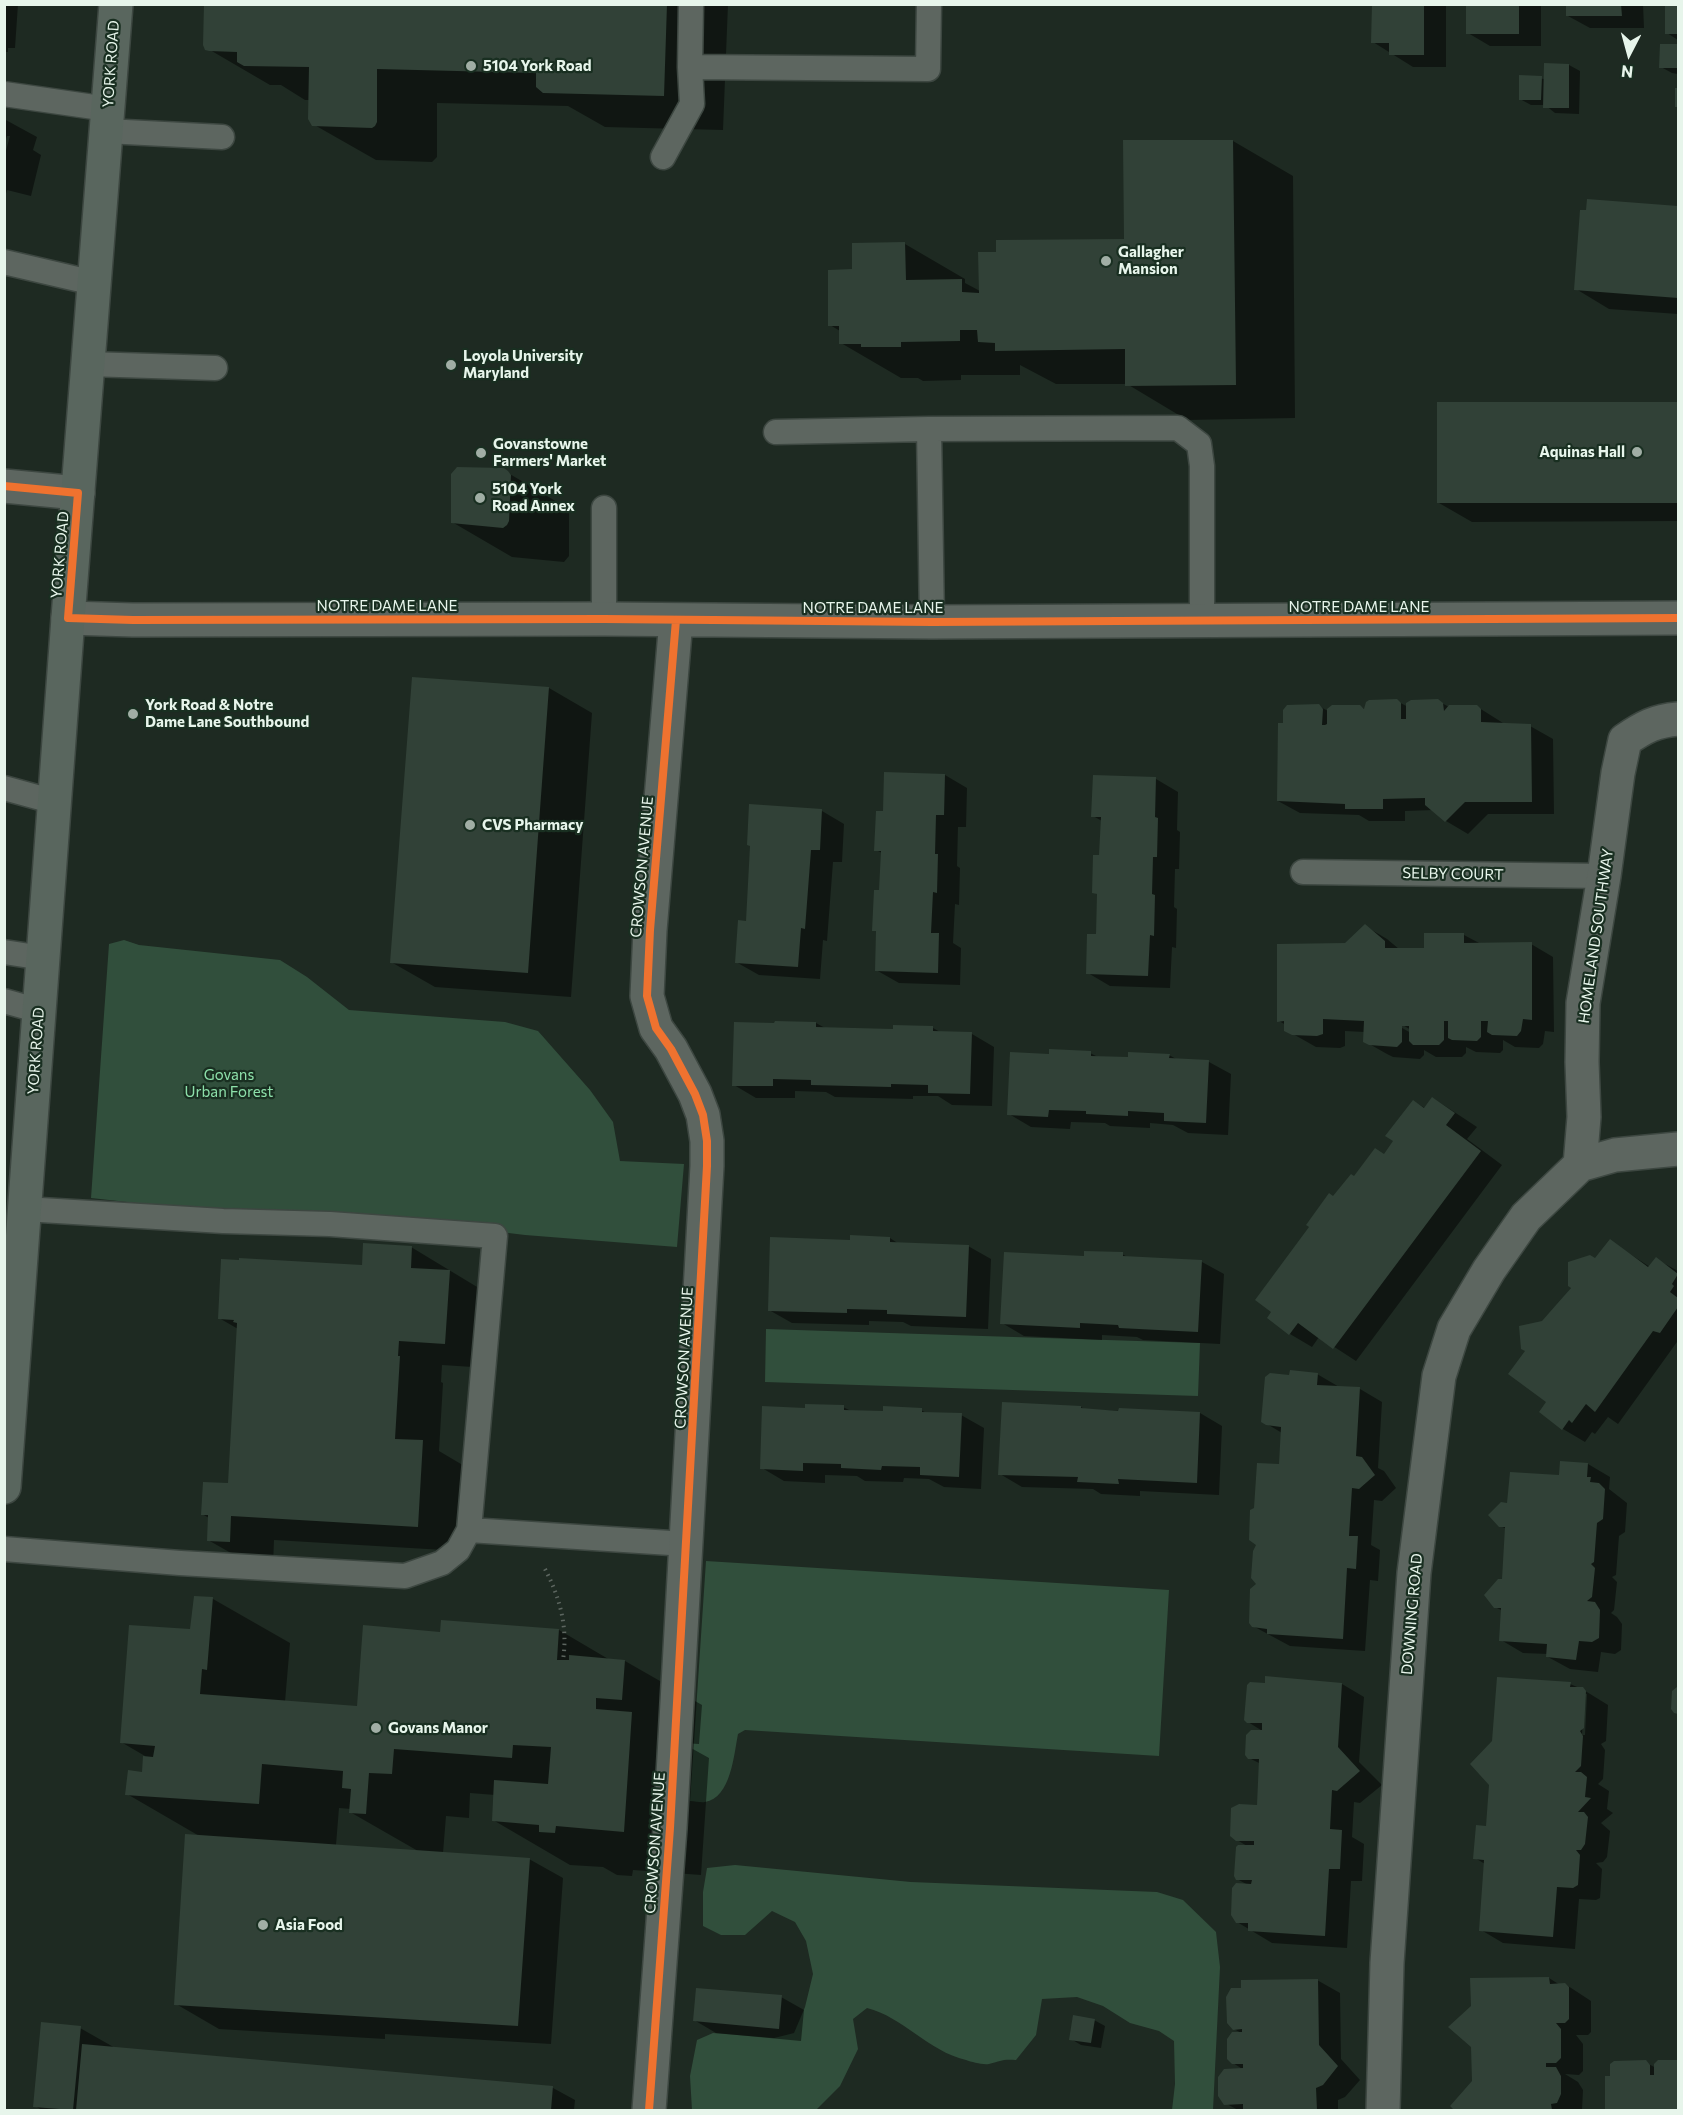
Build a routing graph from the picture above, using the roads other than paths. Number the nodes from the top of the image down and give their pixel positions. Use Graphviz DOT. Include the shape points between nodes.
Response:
graph roads {
  1 [pos="116,4"];
  2 [pos="692,4"];
  3 [pos="929,4"];
  4 [pos="690,67"];
  5 [pos="4,94"];
  6 [pos="107,120"];
  7 [pos="222,137"];
  8 [pos="663,157"];
  9 [pos="4,261"];
  10 [pos="94,283"];
  11 [pos="88,364"];
  12 [pos="215,368"];
  13 [pos="929,429"];
  14 [pos="776,432"];
  15 [pos="4,486"];
  16 [pos="78,493"];
  17 [pos="604,508"];
  18 [pos="68,618"];
  19 [pos="1678,618"];
  20 [pos="604,619"];
  21 [pos="676,620"];
  22 [pos="1202,621"];
  23 [pos="932,622"];
  24 [pos="1678,719"];
  25 [pos="4,788"];
  26 [pos="55,801"];
  27 [pos="1303,872"];
  28 [pos="1604,876"];
  29 [pos="4,952"];
  30 [pos="43,958"];
  31 [pos="4,1001"];
  32 [pos="39,1011"];
  33 [pos="1678,1149"];
  34 [pos="1580,1165"];
  35 [pos="14,1208"];
  36 [pos="4,1487"];
  37 [pos="469,1530"];
  38 [pos="686,1544"];
  39 [pos="4,1549"];
  40 [pos="649,2110"];
  41 [pos="1383,2110"];
  1 -- 6 [label="main road, YORK ROAD"];
  2 -- 4 [label="lane"];
  3 -- 4 [label="lane" via="928,69"];
  4 -- 8 [label="lane" via="692,104"];
  5 -- 6 [label="lane"];
  6 -- 7 [label="lane"];
  6 -- 10 [label="main road, YORK ROAD"];
  9 -- 10 [label="lane"];
  10 -- 11 [label="main road, YORK ROAD"];
  11 -- 12 [label="lane"];
  11 -- 16 [label="main road, YORK ROAD"];
  13 -- 14 [label="lane"];
  13 -- 22 [label="lane" via="1178,428 1199,444 1203,466"];
  13 -- 23 [label="lane"];
  15 -- 16 [label="street"];
  16 -- 18 [label="main road, YORK ROAD"];
  17 -- 20 [label="lane"];
  18 -- 20 [label="street, NOTRE DAME LANE"];
  18 -- 26 [label="main road, YORK ROAD"];
  19 -- 22 [label="street, NOTRE DAME LANE"];
  20 -- 21 [label="street, NOTRE DAME LANE"];
  21 -- 23 [label="street, NOTRE DAME LANE"];
  21 -- 38 [label="street, CROWSON AVENUE" via="647,996 656,1028 695,1094 703,1115 706,1141"];
  22 -- 23 [label="street, NOTRE DAME LANE"];
  24 -- 28 [label="street, HOMELAND SOUTHWAY" via="1643,727 1624,740"];
  25 -- 26 [label="lane"];
  26 -- 30 [label="main road, YORK ROAD"];
  27 -- 28 [label="lane, SELBY COURT"];
  28 -- 34 [label="street, HOMELAND SOUTHWAY" via="1583,1003 1584,1117"];
  29 -- 30 [label="lane"];
  30 -- 32 [label="main road, YORK ROAD"];
  31 -- 32 [label="lane"];
  32 -- 35 [label="main road, YORK ROAD"];
  33 -- 34 [label="street" via="1615,1155"];
  34 -- 41 [label="street, DOWNING ROAD" via="1526,1217 1489,1270 1454,1329 1439,1376 1414,1573 1387,1963"];
  35 -- 36 [label="main road, YORK ROAD"];
  35 -- 37 [label="lane" via="495,1236"];
  37 -- 38 [label="lane"];
  37 -- 39 [label="lane" via="458,1550 442,1563 405,1576"];
  38 -- 40 [label="street, CROWSON AVENUE"];
}
